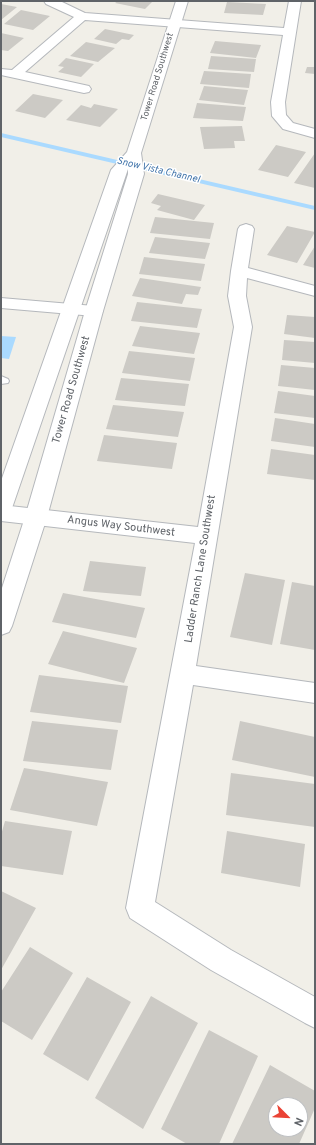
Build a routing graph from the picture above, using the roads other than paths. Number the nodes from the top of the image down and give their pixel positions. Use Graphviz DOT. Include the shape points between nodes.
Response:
graph roads {
  1 [pos="50,1"];
  2 [pos="182,1"];
  3 [pos="295,1"];
  4 [pos="82,16"];
  5 [pos="174,24"];
  6 [pos="290,32"];
  7 [pos="1,71"];
  8 [pos="15,74"];
  9 [pos="84,89"];
  10 [pos="315,134"];
  11 [pos="130,164"];
  12 [pos="246,229"];
  13 [pos="239,271"];
  14 [pos="315,291"];
  15 [pos="1,303"];
  16 [pos="70,309"];
  17 [pos="94,311"];
  18 [pos="1,512"];
  19 [pos="36,517"];
  20 [pos="206,536"];
  21 [pos="1,626"];
  22 [pos="183,674"];
  23 [pos="315,693"];
  24 [pos="315,1013"];
  1 -- 4 [label="street"];
  2 -- 5 [label="street, Tower Road Southwest"];
  3 -- 6 [label="street"];
  4 -- 5 [label="street"];
  4 -- 8 [label="street"];
  5 -- 6 [label="street"];
  5 -- 11 [label="street, Tower Road Southwest"];
  6 -- 10 [label="street" via="278,102 279,116 288,126"];
  7 -- 8 [label="street"];
  8 -- 9 [label="street"];
  11 -- 16 [label="street, Tower Road Southwest"];
  11 -- 17 [label="street, Tower Road Southwest" via="136,174"];
  12 -- 13 [label="street, Ladder Ranch Lane Southwest"];
  13 -- 14 [label="street"];
  13 -- 20 [label="street, Ladder Ranch Lane Southwest" via="237,296 243,327"];
  15 -- 16 [label="street"];
  16 -- 17 [label="street"];
  16 -- 18 [label="street, Tower Road Southwest"];
  17 -- 19 [label="street, Tower Road Southwest"];
  18 -- 19 [label="street, Angus Way Southwest"];
  19 -- 20 [label="street, Angus Way Southwest"];
  19 -- 21 [label="street, Tower Road Southwest"];
  20 -- 22 [label="street, Ladder Ranch Lane Southwest"];
  22 -- 23 [label="street"];
  22 -- 24 [label="street, Ladder Ranch Lane Southwest" via="140,908 221,960"];
}
